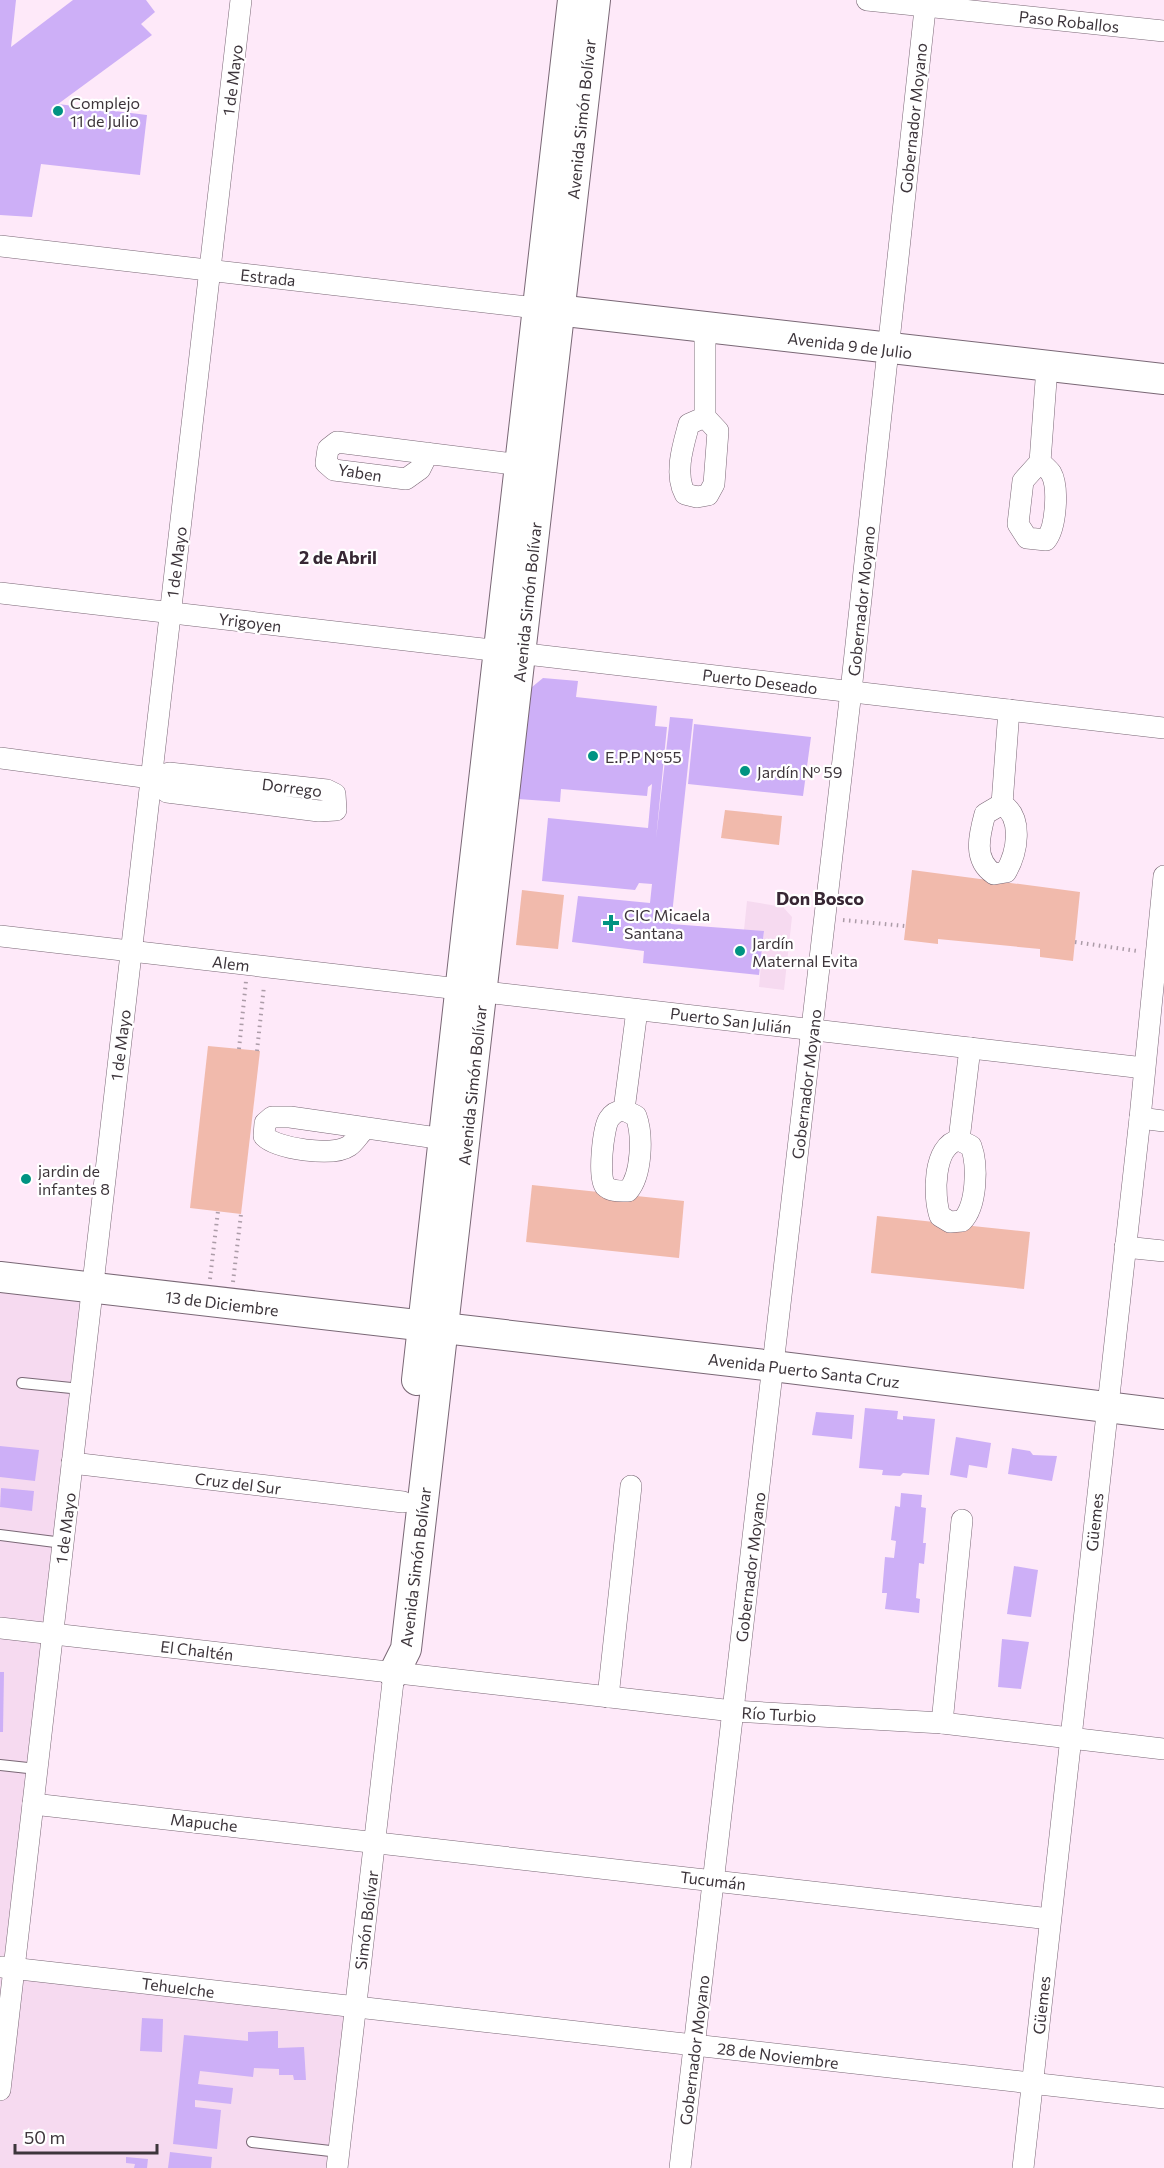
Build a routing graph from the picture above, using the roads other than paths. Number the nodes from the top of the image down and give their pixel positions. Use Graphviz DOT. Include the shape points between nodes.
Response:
graph roads {
  1 [pos="241,0"];
  2 [pos="573,0"];
  3 [pos="595,0"];
  4 [pos="867,0"];
  5 [pos="926,3"];
  6 [pos="1164,31"];
  7 [pos="0,246"];
  8 [pos="210,271"];
  9 [pos="548,309"];
  10 [pos="705,328"];
  11 [pos="887,349"];
  12 [pos="1047,367"];
  13 [pos="1164,379"];
  14 [pos="705,417"];
  15 [pos="428,453"];
  16 [pos="1040,462"];
  17 [pos="521,465"];
  18 [pos="0,593"];
  19 [pos="170,613"];
  20 [pos="510,652"];
  21 [pos="851,691"];
  22 [pos="1009,710"];
  23 [pos="1164,728"];
  24 [pos="0,758"];
  25 [pos="151,777"];
  26 [pos="1002,804"];
  27 [pos="1164,876"];
  28 [pos="0,936"];
  29 [pos="131,951"];
  30 [pos="472,991"];
  31 [pos="637,1010"];
  32 [pos="812,1030"];
  33 [pos="970,1048"];
  34 [pos="1144,1068"];
  35 [pos="624,1110"];
  36 [pos="1140,1118"];
  37 [pos="1164,1121"];
  38 [pos="364,1129"];
  39 [pos="444,1139"];
  40 [pos="959,1140"];
  41 [pos="1125,1247"];
  42 [pos="1164,1251"];
  43 [pos="0,1277"];
  44 [pos="92,1288"];
  45 [pos="434,1327"];
  46 [pos="773,1366"];
  47 [pos="22,1383"];
  48 [pos="81,1389"];
  49 [pos="1107,1408"];
  50 [pos="1164,1414"];
  51 [pos="72,1463"];
  52 [pos="631,1486"];
  53 [pos="403,1502"];
  54 [pos="962,1520"];
  55 [pos="0,1534"];
  56 [pos="63,1543"];
  57 [pos="0,1628"];
  58 [pos="52,1634"];
  59 [pos="394,1673"];
  60 [pos="608,1697"];
  61 [pos="733,1712"];
  62 [pos="942,1723"];
  63 [pos="1069,1738"];
  64 [pos="1164,1749"];
  65 [pos="0,1765"];
  66 [pos="37,1769"];
  67 [pos="33,1804"];
  68 [pos="375,1841"];
  69 [pos="714,1880"];
  70 [pos="1050,1919"];
  71 [pos="7,1967"];
  72 [pos="355,2007"];
  73 [pos="694,2046"];
  74 [pos="1032,2085"];
  75 [pos="0,2091"];
  76 [pos="1164,2098"];
  77 [pos="252,2142"];
  78 [pos="338,2160"];
  79 [pos="680,2168"];
  80 [pos="1023,2168"];
  1 -- 8 [label="street, 1 de Mayo"];
  2 -- 9 [label="street, Avenida Simón Bolívar"];
  3 -- 9 [label="street, Avenida Simón Bolívar"];
  4 -- 5 [label="street, Paso Roballos"];
  5 -- 6 [label="street, Paso Roballos"];
  5 -- 11 [label="street, Gobernador Moyano"];
  7 -- 8 [label="street, Estrada"];
  8 -- 9 [label="street, Estrada"];
  8 -- 19 [label="street, 1 de Mayo"];
  9 -- 10 [label="street, Avenida 9 de Julio"];
  9 -- 17 [label="street, Avenida Simón Bolívar"];
  9 -- 20 [label="street, Avenida Simón Bolívar"];
  10 -- 11 [label="street, Avenida 9 de Julio"];
  10 -- 14 [label="street"];
  11 -- 12 [label="street, Avenida 9 de Julio"];
  11 -- 21 [label="street, Gobernador Moyano"];
  12 -- 13 [label="street, Avenida 9 de Julio"];
  12 -- 16 [label="street"];
  15 -- 17 [label="street"];
  17 -- 20 [label="street, Avenida Simón Bolívar"];
  18 -- 19 [label="street, Yrigoyen"];
  19 -- 20 [label="street, Yrigoyen"];
  19 -- 25 [label="street, 1 de Mayo"];
  20 -- 21 [label="street, Puerto Deseado"];
  20 -- 30 [label="street, Avenida Simón Bolívar"];
  21 -- 22 [label="street, Puerto Deseado"];
  21 -- 32 [label="street, Gobernador Moyano"];
  22 -- 23 [label="street, Puerto Deseado"];
  22 -- 26 [label="street"];
  24 -- 25 [label="street, Dorrego"];
  25 -- 25 [label="street, Dorrego" via="167,792 336,810 335,794 327,790 169,773"];
  25 -- 29 [label="street, 1 de Mayo"];
  27 -- 34 [label="street, Güemes"];
  28 -- 29 [label="street, Alem"];
  29 -- 30 [label="street, Alem"];
  29 -- 44 [label="street, 1 de Mayo"];
  30 -- 31 [label="street, Puerto San Julián"];
  30 -- 39 [label="street, Avenida Simón Bolívar"];
  30 -- 45 [label="street, Avenida Simón Bolívar"];
  31 -- 32 [label="street, Puerto San Julián"];
  31 -- 35 [label="street"];
  32 -- 33 [label="street, Puerto San Julián"];
  32 -- 46 [label="street, Gobernador Moyano"];
  33 -- 34 [label="street, Puerto San Julián"];
  33 -- 40 [label="street"];
  34 -- 36 [label="street, Güemes"];
  36 -- 37 [label="street"];
  36 -- 41 [label="street, Güemes"];
  38 -- 39 [label="street"];
  39 -- 45 [label="street, Avenida Simón Bolívar"];
  41 -- 42 [label="street"];
  41 -- 49 [label="street, Güemes"];
  43 -- 44 [label="street, 13 de Diciembre"];
  44 -- 45 [label="street, 13 de Diciembre"];
  44 -- 48 [label="street, 1 de Mayo"];
  45 -- 46 [label="street, Avenida Puerto Santa Cruz"];
  45 -- 53 [label="street, Avenida Simón Bolívar"];
  45 -- 59 [label="street, Avenida Simón Bolívar" via="406,1649"];
  46 -- 49 [label="street, Avenida Puerto Santa Cruz"];
  46 -- 61 [label="street, Gobernador Moyano"];
  47 -- 48 [label="lane"];
  48 -- 51 [label="street, 1 de Mayo"];
  49 -- 50 [label="street, Avenida Puerto Santa Cruz"];
  49 -- 63 [label="street, Güemes"];
  51 -- 53 [label="street, Cruz del Sur"];
  51 -- 56 [label="street, 1 de Mayo"];
  52 -- 60 [label="street"];
  53 -- 59 [label="street, Avenida Simón Bolívar" via="386,1644"];
  54 -- 62 [label="street"];
  55 -- 56 [label="lane"];
  56 -- 58 [label="street, 1 de Mayo"];
  57 -- 58 [label="street, El Chaltén"];
  58 -- 59 [label="street, El Chaltén"];
  58 -- 66 [label="street, 1 de Mayo"];
  59 -- 60 [label="street, Río Turbio"];
  59 -- 68 [label="street, Simón Bolívar"];
  60 -- 61 [label="street, Río Turbio"];
  61 -- 62 [label="street, Río Turbio"];
  61 -- 69 [label="street, Gobernador Moyano"];
  62 -- 63 [label="street, Río Turbio"];
  63 -- 64 [label="street, Río Turbio"];
  63 -- 70 [label="street, Güemes"];
  65 -- 66 [label="lane"];
  66 -- 67 [label="street, 1 de Mayo"];
  67 -- 68 [label="street, Mapuche"];
  67 -- 71 [label="street, 1 de Mayo"];
  68 -- 69 [label="street, Tucumán"];
  68 -- 72 [label="street, Simón Bolívar"];
  69 -- 70 [label="street, Tucumán"];
  69 -- 73 [label="street, Gobernador Moyano"];
  70 -- 74 [label="street, Güemes"];
  71 -- 72 [label="street, Tehuelche"];
  71 -- 75 [label="street, 1 de Mayo"];
  72 -- 73 [label="street, 28 de Noviembre"];
  72 -- 78 [label="street, Simón Bolívar"];
  73 -- 74 [label="street, 28 de Noviembre"];
  73 -- 79 [label="street, Gobernador Moyano"];
  74 -- 76 [label="street, 28 de Noviembre"];
  74 -- 80 [label="street, Güemes"];
  77 -- 78 [label="lane"];
}
